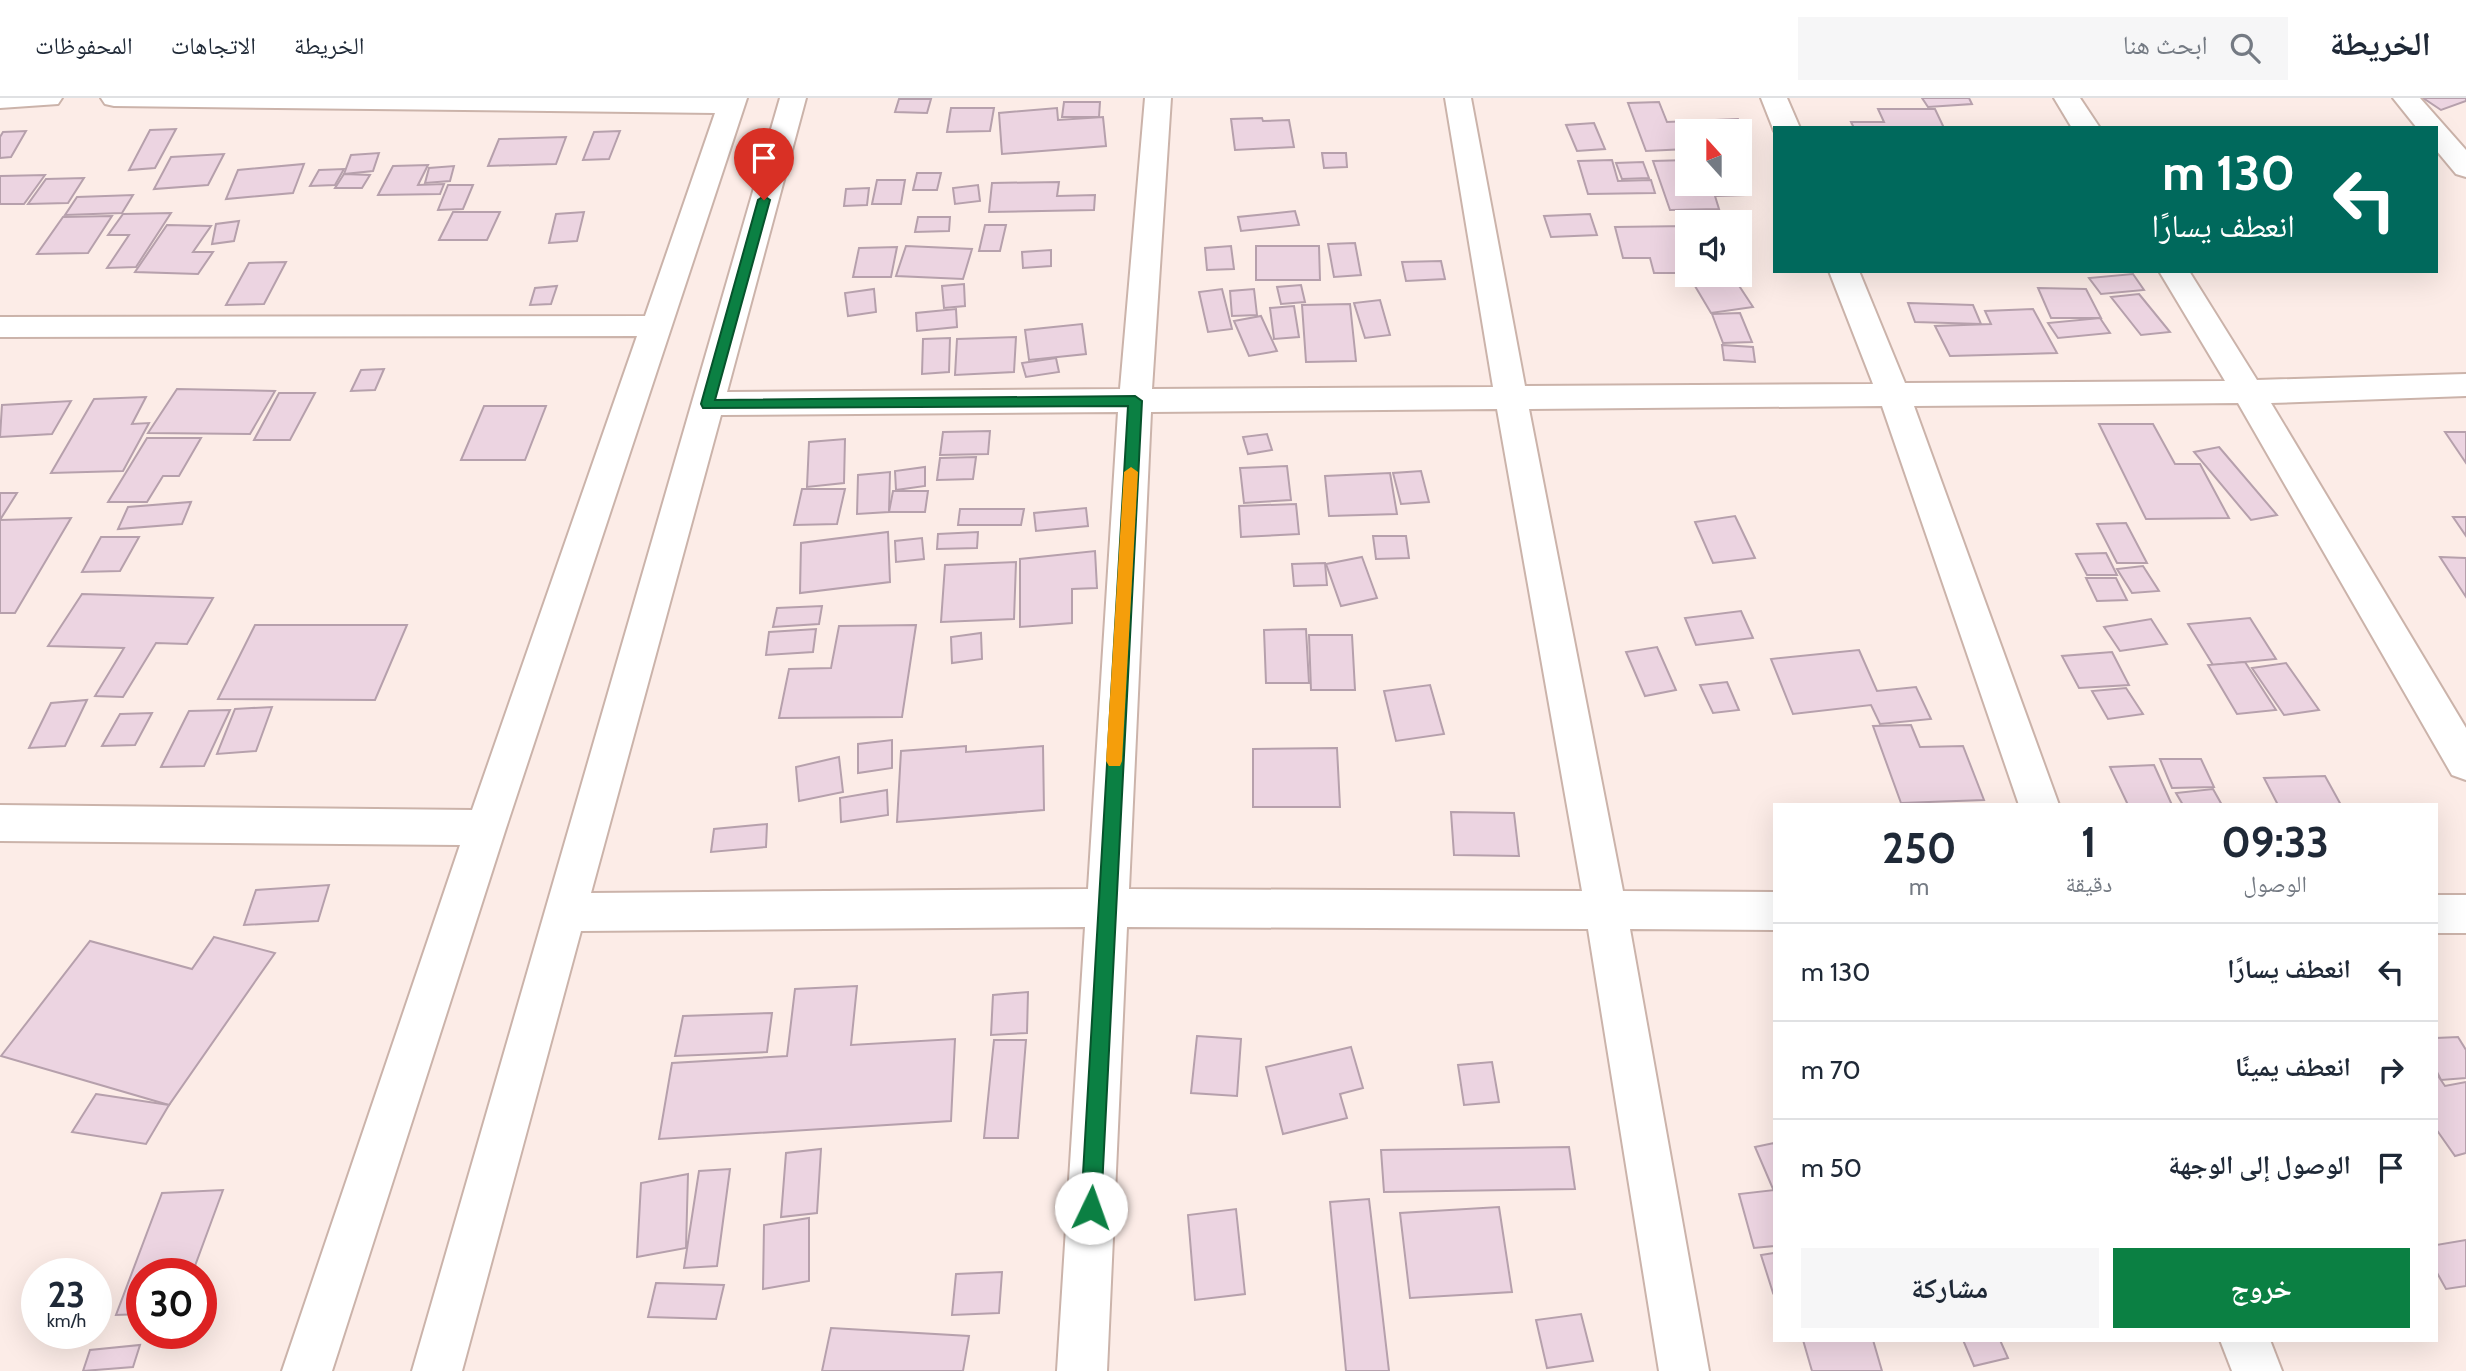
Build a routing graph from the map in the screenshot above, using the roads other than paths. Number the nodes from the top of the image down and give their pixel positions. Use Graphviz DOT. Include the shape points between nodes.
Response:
graph roads {
  1 [pos="49,98"];
  2 [pos="114,98"];
  3 [pos="793,98"];
  4 [pos="1158,98"];
  5 [pos="1458,98"];
  6 [pos="1774,98"];
  7 [pos="2067,98"];
  8 [pos="2406,98"];
  9 [pos="0,100"];
  10 [pos="733,102"];
  11 [pos="1785,126"];
  12 [pos="2084,126"];
  13 [pos="2430,126"];
  14 [pos="2438,134"];
  15 [pos="2466,167"];
  16 [pos="1845,273"];
  17 [pos="2175,273"];
  18 [pos="657,326"];
  19 [pos="0,327"];
  20 [pos="2466,385"];
  21 [pos="2248,391"];
  22 [pos="1894,395"];
  23 [pos="1511,399"];
  24 [pos="1135,401"];
  25 [pos="707,404"];
  26 [pos="2466,763"];
  27 [pos="2038,803"];
  28 [pos="0,823"];
  29 [pos="486,828"];
  30 [pos="1106,908"];
  31 [pos="1606,909"];
  32 [pos="1773,911"];
  33 [pos="565,912"];
  34 [pos="2438,914"];
  35 [pos="2466,914"];
  36 [pos="2246,1342"];
  37 [pos="307,1371"];
  38 [pos="438,1371"];
  39 [pos="1082,1371"];
  40 [pos="1684,1371"];
  41 [pos="2257,1371"];
  1 -- 9 [label="street"];
  2 -- 10 [label="street"];
  3 -- 25 [label="street"];
  4 -- 24 [label="street"];
  5 -- 23 [label="street"];
  6 -- 11 [label="street"];
  7 -- 12 [label="street"];
  8 -- 13 [label="street"];
  10 -- 18 [label="street"];
  14 -- 15 [label="street"];
  16 -- 22 [label="street"];
  17 -- 21 [label="street"];
  18 -- 19 [label="street"];
  18 -- 29 [label="street"];
  20 -- 21 [label="street"];
  21 -- 22 [label="street"];
  21 -- 26 [label="street"];
  22 -- 23 [label="street"];
  22 -- 27 [label="street"];
  23 -- 24 [label="street"];
  23 -- 31 [label="street"];
  24 -- 25 [label="street"];
  24 -- 30 [label="street"];
  25 -- 33 [label="street"];
  28 -- 29 [label="street"];
  29 -- 37 [label="street"];
  30 -- 31 [label="street"];
  30 -- 33 [label="street"];
  30 -- 39 [label="street"];
  31 -- 32 [label="street"];
  31 -- 40 [label="street"];
  33 -- 38 [label="street"];
  34 -- 35 [label="street"];
  36 -- 41 [label="street"];
}
